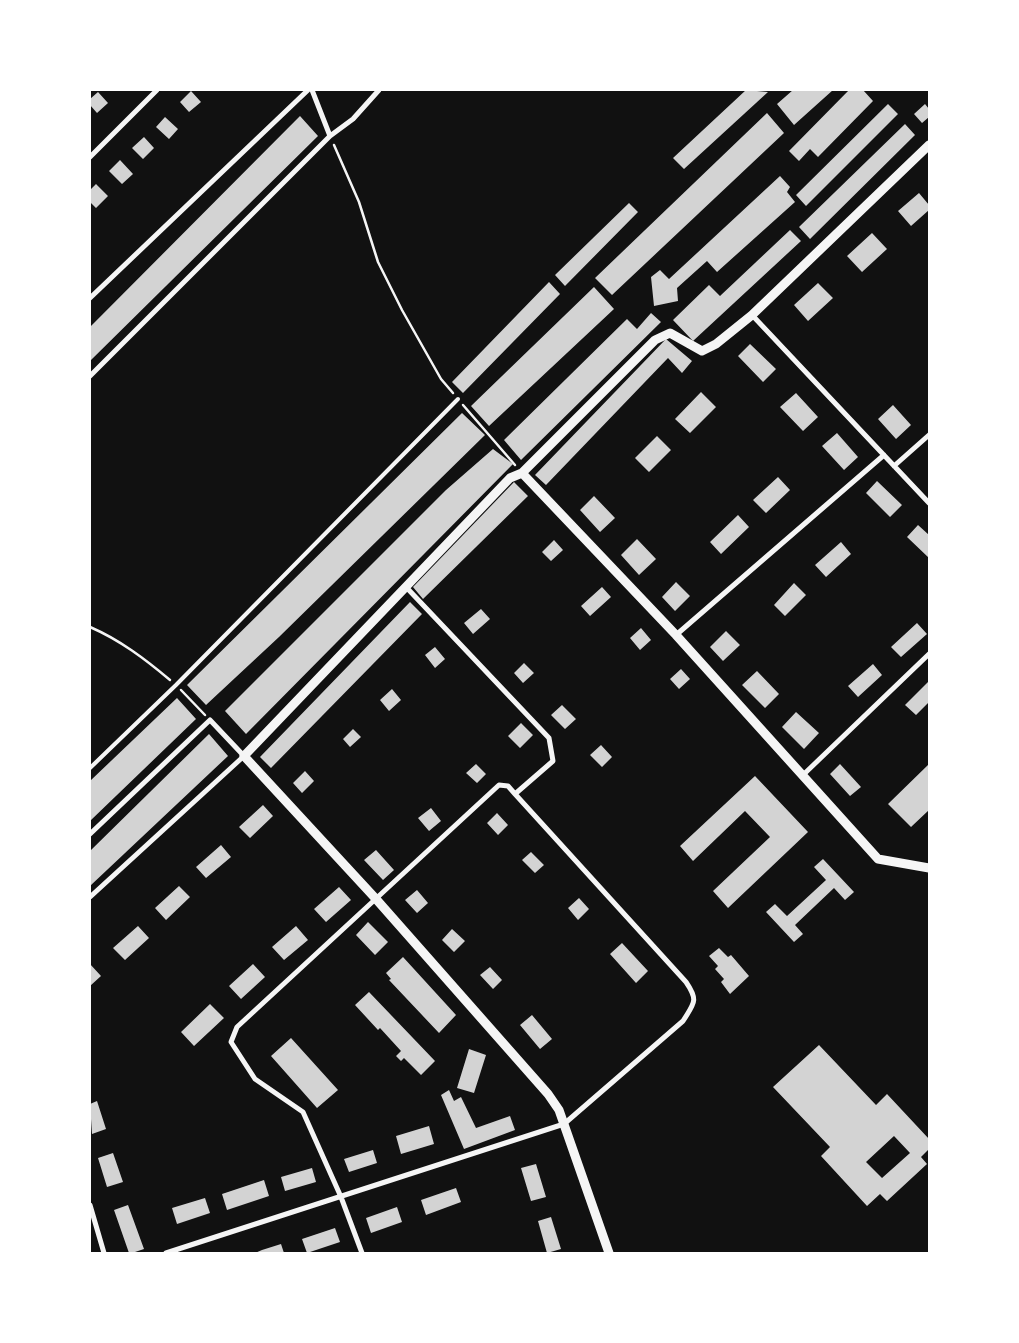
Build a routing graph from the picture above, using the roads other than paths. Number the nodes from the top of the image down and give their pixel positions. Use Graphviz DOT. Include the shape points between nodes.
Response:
graph roads {
  1 [pos="157,90"];
  2 [pos="308,90"];
  3 [pos="312,90"];
  4 [pos="379,90"];
  5 [pos="330,136"];
  6 [pos="929,145"];
  7 [pos="90,157"];
  8 [pos="90,298"];
  9 [pos="752,315"];
  10 [pos="90,376"];
  11 [pos="458,400"];
  12 [pos="929,435"];
  13 [pos="884,455"];
  14 [pos="894,466"];
  15 [pos="522,473"];
  16 [pos="929,503"];
  17 [pos="405,586"];
  18 [pos="676,635"];
  19 [pos="929,654"];
  20 [pos="244,756"];
  21 [pos="90,768"];
  22 [pos="803,775"];
  23 [pos="515,794"];
  24 [pos="90,834"];
  25 [pos="929,868"];
  26 [pos="90,897"];
  27 [pos="376,899"];
  28 [pos="564,1124"];
  29 [pos="341,1197"];
  30 [pos="90,1205"];
  31 [pos="104,1253"];
  32 [pos="166,1253"];
  33 [pos="362,1253"];
  34 [pos="609,1253"];
  1 -- 7 [label="street"];
  2 -- 8 [label="street"];
  3 -- 5 [label="street"];
  4 -- 5 [label="street" via="353,119"];
  5 -- 10 [label="street"];
  6 -- 9 [label="street"];
  9 -- 13 [label="street"];
  9 -- 15 [label="street" via="702,351 670,333 655,340"];
  11 -- 21 [label="lane"];
  12 -- 14 [label="street"];
  13 -- 14 [label="street"];
  13 -- 18 [label="street"];
  14 -- 16 [label="street"];
  15 -- 17 [label="street" via="510,478"];
  15 -- 18 [label="street"];
  17 -- 20 [label="street"];
  17 -- 23 [label="street" via="549,738 553,761"];
  18 -- 22 [label="street"];
  19 -- 22 [label="street"];
  20 -- 24 [label="street" via="210,720"];
  20 -- 26 [label="street"];
  20 -- 27 [label="street"];
  22 -- 25 [label="street" via="878,859"];
  23 -- 27 [label="street" via="508,786 499,785"];
  23 -- 28 [label="street" via="695,995 684,1021"];
  27 -- 28 [label="street" via="548,1094"];
  27 -- 29 [label="street" via="237,1027 231,1042 255,1079 303,1112"];
  28 -- 29 [label="street"];
  28 -- 34 [label="street"];
  29 -- 32 [label="street"];
  29 -- 33 [label="street"];
  30 -- 31 [label="street"];
}
